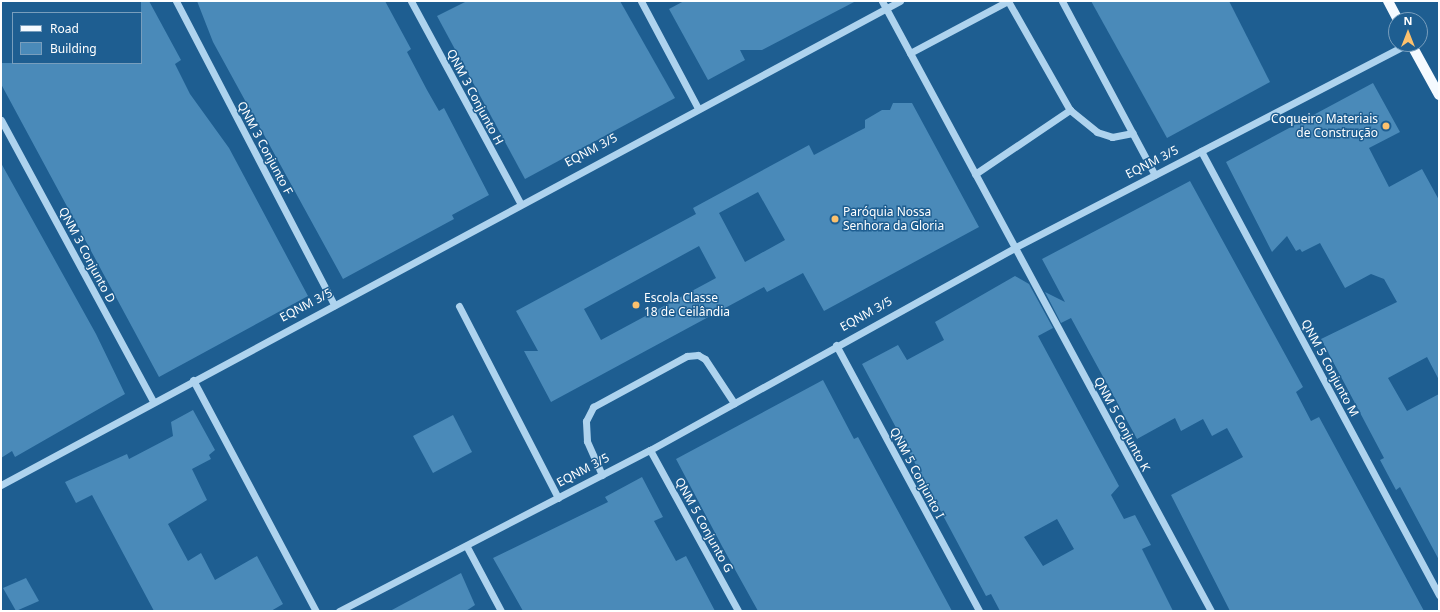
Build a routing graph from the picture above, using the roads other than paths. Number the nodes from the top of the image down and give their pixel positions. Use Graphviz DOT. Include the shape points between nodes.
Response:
graph roads {
  1 [pos="176,1"];
  2 [pos="411,1"];
  3 [pos="641,1"];
  4 [pos="882,1"];
  5 [pos="900,1"];
  6 [pos="1008,1"];
  7 [pos="1062,1"];
  8 [pos="1388,1"];
  9 [pos="886,8"];
  10 [pos="1394,12"];
  11 [pos="1393,52"];
  12 [pos="1415,52"];
  13 [pos="910,53"];
  14 [pos="1439,95"];
  15 [pos="698,108"];
  16 [pos="1070,110"];
  17 [pos="1,120"];
  18 [pos="1133,133"];
  19 [pos="1201,151"];
  20 [pos="975,174"];
  21 [pos="1156,175"];
  22 [pos="520,203"];
  23 [pos="1014,248"];
  24 [pos="334,305"];
  25 [pos="459,306"];
  26 [pos="836,345"];
  27 [pos="193,380"];
  28 [pos="153,401"];
  29 [pos="734,402"];
  30 [pos="650,450"];
  31 [pos="602,475"];
  32 [pos="1,485"];
  33 [pos="558,498"];
  34 [pos="467,547"];
  35 [pos="1439,595"];
  36 [pos="316,611"];
  37 [pos="339,611"];
  38 [pos="501,611"];
  39 [pos="738,611"];
  40 [pos="979,611"];
  41 [pos="1211,611"];
  1 -- 24 [label="street, QNM 3 Conjunto F"];
  2 -- 22 [label="street, QNM 3 Conjunto H"];
  3 -- 15 [label="street"];
  4 -- 9 [label="street, QNM 5 Conjunto K"];
  5 -- 9 [label="street, EQNM 3/5"];
  6 -- 13 [label="street"];
  6 -- 16 [label="street"];
  7 -- 18 [label="street"];
  8 -- 10 [label="main road"];
  9 -- 13 [label="street, QNM 5 Conjunto K"];
  9 -- 15 [label="street, EQNM 3/5"];
  11 -- 19 [label="street, EQNM 3/5"];
  12 -- 14 [label="main road"];
  13 -- 20 [label="street, QNM 5 Conjunto K"];
  15 -- 22 [label="street, EQNM 3/5"];
  16 -- 18 [label="street" via="1097,132 1112,137"];
  16 -- 20 [label="street"];
  17 -- 28 [label="street, QNM 3 Conjunto D"];
  18 -- 21 [label="street"];
  19 -- 21 [label="street, EQNM 3/5"];
  19 -- 35 [label="street, QNM 5 Conjunto M"];
  20 -- 23 [label="street, QNM 5 Conjunto K"];
  21 -- 23 [label="street, EQNM 3/5"];
  22 -- 24 [label="street, EQNM 3/5"];
  23 -- 26 [label="street, EQNM 3/5"];
  23 -- 41 [label="street, QNM 5 Conjunto K"];
  24 -- 27 [label="street, EQNM 3/5"];
  25 -- 33 [label="street"];
  26 -- 29 [label="street, EQNM 3/5"];
  26 -- 40 [label="street, QNM 5 Conjunto I"];
  27 -- 28 [label="street, EQNM 3/5"];
  27 -- 36 [label="street"];
  28 -- 32 [label="street, EQNM 3/5"];
  29 -- 30 [label="street, EQNM 3/5"];
  29 -- 31 [label="street" via="705,359 698,355 687,356 599,403 593,407 586,421 587,441"];
  30 -- 31 [label="street, EQNM 3/5"];
  30 -- 39 [label="street, QNM 5 Conjunto G"];
  31 -- 33 [label="street, EQNM 3/5"];
  33 -- 34 [label="street, EQNM 3/5"];
  34 -- 37 [label="street, EQNM 3/5"];
  34 -- 38 [label="street"];
}
